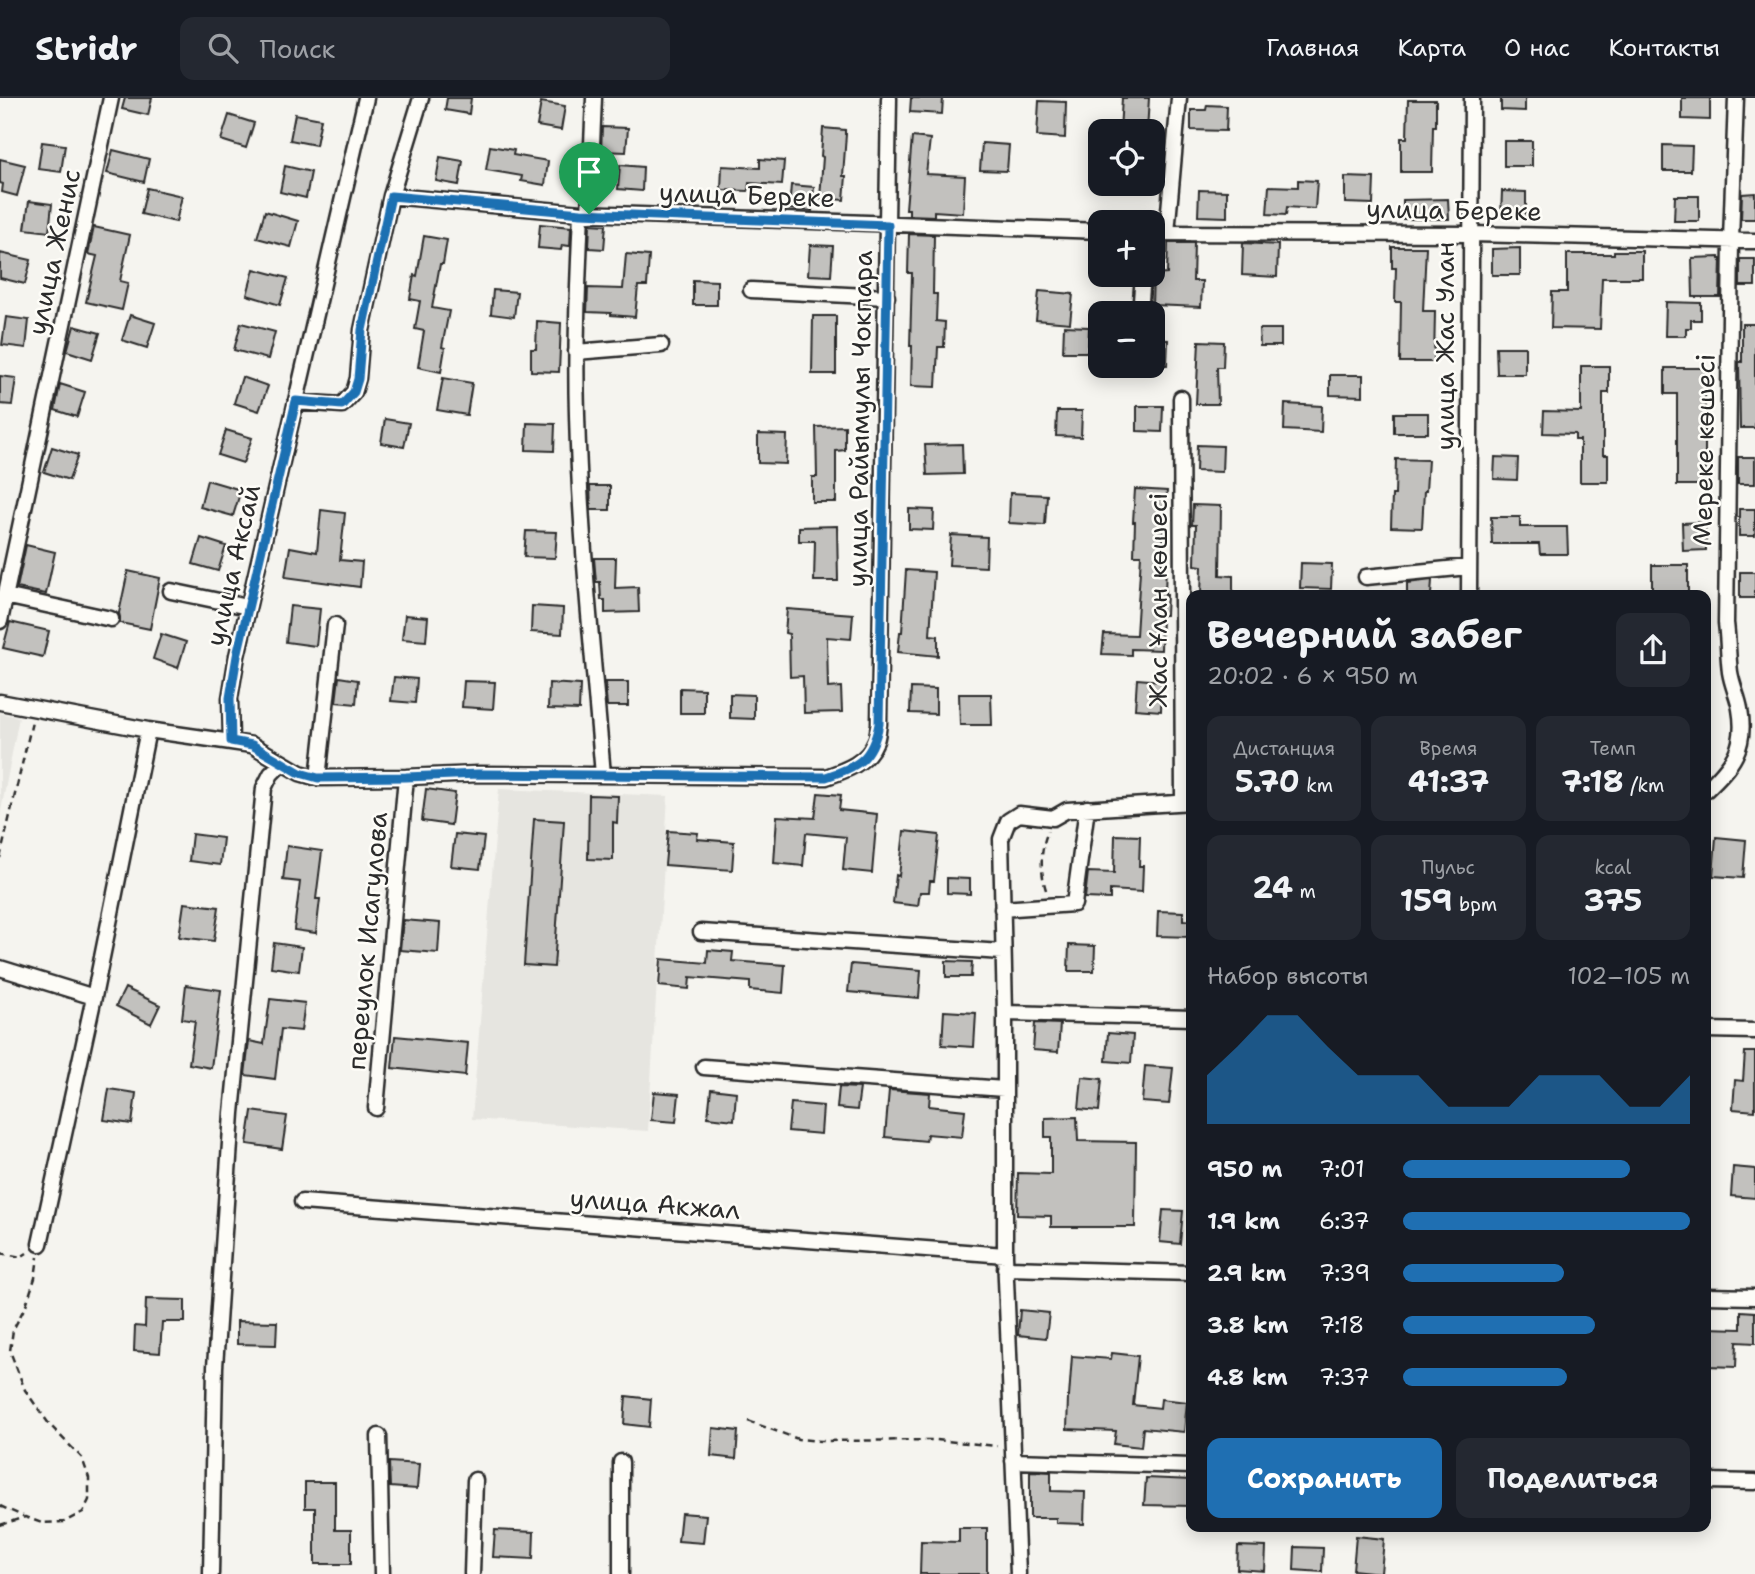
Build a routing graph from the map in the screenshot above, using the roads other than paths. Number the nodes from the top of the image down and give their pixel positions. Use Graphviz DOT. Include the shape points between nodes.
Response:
graph roads {
  1 [pos="111,98"];
  2 [pos="366,98"];
  3 [pos="421,98"];
  4 [pos="594,98"];
  5 [pos="889,98"];
  6 [pos="1179,98"];
  7 [pos="1472,98"];
  8 [pos="1736,98"];
  9 [pos="391,196"];
  10 [pos="1163,210"];
  11 [pos="585,214"];
  12 [pos="888,225"];
  13 [pos="1088,231"];
  14 [pos="1165,233"];
  15 [pos="1471,234"];
  16 [pos="1731,240"];
  17 [pos="1755,241"];
  18 [pos="751,290"];
  19 [pos="887,297"];
  20 [pos="661,345"];
  21 [pos="576,352"];
  22 [pos="1181,398"];
  23 [pos="296,401"];
  24 [pos="1468,567"];
  25 [pos="1366,577"];
  26 [pos="1469,590"];
  27 [pos="171,592"];
  28 [pos="5,596"];
  29 [pos="248,607"];
  30 [pos="111,619"];
  31 [pos="0,621"];
  32 [pos="335,625"];
  33 [pos="1186,687"];
  34 [pos="0,702"];
  35 [pos="148,730"];
  36 [pos="231,741"];
  37 [pos="282,763"];
  38 [pos="603,775"];
  39 [pos="406,777"];
  40 [pos="318,778"];
  41 [pos="1711,785"];
  42 [pos="1186,802"];
  43 [pos="1087,808"];
  44 [pos="1002,909"];
  45 [pos="701,932"];
  46 [pos="1002,952"];
  47 [pos="0,968"];
  48 [pos="94,997"];
  49 [pos="1005,1013"];
  50 [pos="1186,1018"];
  51 [pos="1711,1030"];
  52 [pos="1755,1031"];
  53 [pos="704,1067"];
  54 [pos="1004,1089"];
  55 [pos="376,1108"];
  56 [pos="302,1202"];
  57 [pos="40,1244"];
  58 [pos="1005,1262"];
  59 [pos="1186,1273"];
  60 [pos="1711,1296"];
  61 [pos="1755,1297"];
  62 [pos="379,1436"];
  63 [pos="1013,1454"];
  64 [pos="621,1462"];
  65 [pos="1186,1466"];
  66 [pos="475,1480"];
  67 [pos="1711,1481"];
  68 [pos="1755,1482"];
  69 [pos="211,1574"];
  70 [pos="382,1574"];
  71 [pos="472,1574"];
  72 [pos="621,1574"];
  73 [pos="1018,1574"];
  1 -- 28 [label="street, улица Женис"];
  2 -- 23 [label="street, улица Аксай"];
  3 -- 9 [label="street"];
  4 -- 11 [label="street"];
  5 -- 12 [label="street, улица Райымулы Чокпара"];
  6 -- 10 [label="street"];
  7 -- 15 [label="street, улица Жас Улан"];
  8 -- 16 [label="street, Мереке көшесі"];
  9 -- 11 [label="street, улица Береке"];
  9 -- 23 [label="street" via="362,330 354,392 342,405"];
  11 -- 12 [label="street, улица Береке"];
  11 -- 21 [label="street"];
  12 -- 13 [label="street, улица Береке"];
  12 -- 19 [label="street, улица Райымулы Чокпара"];
  14 -- 15 [label="street, улица Береке"];
  15 -- 16 [label="street, улица Береке"];
  15 -- 24 [label="street, улица Жас Улан"];
  16 -- 17 [label="street, улица Береке"];
  16 -- 41 [label="street, Мереке көшесі" via="1726,623 1741,736 1737,754"];
  18 -- 19 [label="street"];
  19 -- 38 [label="street, улица Райымулы Чокпара" via="876,741 864,759 826,777"];
  20 -- 21 [label="street"];
  21 -- 38 [label="street" via="582,520"];
  22 -- 33 [label="street, Жас Ұлан көшесі"];
  23 -- 29 [label="street, улица Аксай"];
  24 -- 25 [label="street"];
  24 -- 26 [label="street, улица Жас Улан"];
  27 -- 29 [label="street"];
  28 -- 30 [label="street"];
  28 -- 31 [label="street, улица Женис"];
  29 -- 36 [label="street, улица Аксай" via="230,698"];
  32 -- 40 [label="street"];
  34 -- 35 [label="street"];
  35 -- 36 [label="street"];
  35 -- 48 [label="street"];
  36 -- 37 [label="street" via="252,745"];
  37 -- 40 [label="street"];
  37 -- 69 [label="street" via="264,788 232,1113 215,1367"];
  38 -- 39 [label="street"];
  39 -- 40 [label="street"];
  39 -- 55 [label="street, переулок Исагулова"];
  42 -- 43 [label="street"];
  43 -- 44 [label="street" via="1074,904"];
  43 -- 44 [label="street" via="1067,810 1053,818 1019,814 1008,821 1001,839"];
  44 -- 46 [label="street"];
  45 -- 46 [label="street"];
  46 -- 49 [label="street"];
  47 -- 48 [label="street"];
  48 -- 57 [label="street"];
  49 -- 50 [label="street"];
  49 -- 54 [label="street"];
  51 -- 52 [label="street"];
  53 -- 54 [label="street"];
  54 -- 58 [label="street"];
  56 -- 58 [label="street, улица Акжал"];
  58 -- 59 [label="street, улица Акжал"];
  58 -- 63 [label="street"];
  60 -- 61 [label="street"];
  62 -- 70 [label="street"];
  63 -- 65 [label="street"];
  63 -- 73 [label="street"];
  64 -- 72 [label="street"];
  66 -- 71 [label="street"];
  67 -- 68 [label="street"];
}
